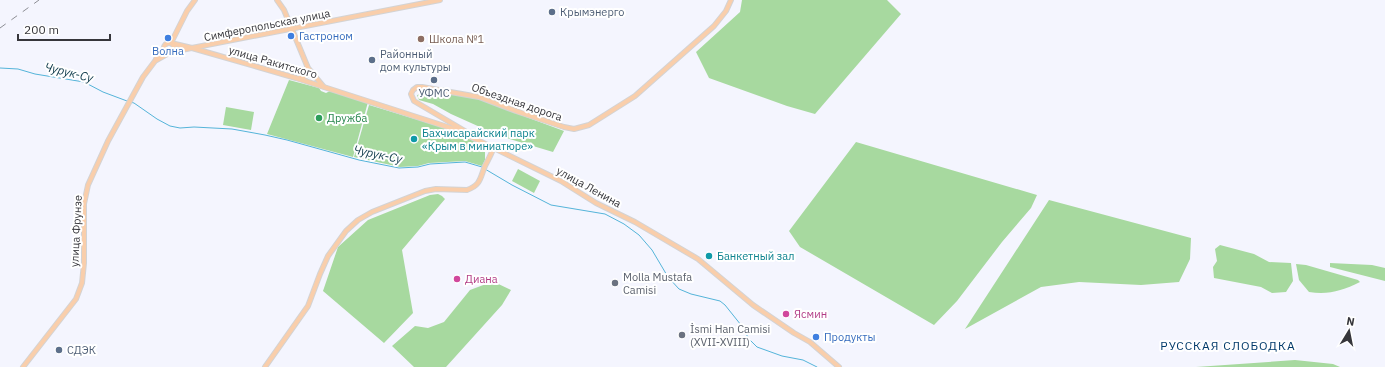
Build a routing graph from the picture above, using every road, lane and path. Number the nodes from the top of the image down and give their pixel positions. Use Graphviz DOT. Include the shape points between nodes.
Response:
graph roads {
  1 [pos="196,0"];
  2 [pos="277,0"];
  3 [pos="440,0"];
  4 [pos="731,0"];
  5 [pos="292,29"];
  6 [pos="171,44"];
  7 [pos="164,48"];
  8 [pos="192,48"];
  9 [pos="171,52"];
  10 [pos="155,62"];
  11 [pos="307,65"];
  12 [pos="296,78"];
  13 [pos="323,87"];
  14 [pos="482,142"];
  15 [pos="493,149"];
  16 [pos="23,367"];
  17 [pos="265,367"];
  18 [pos="839,367"];
  1 -- 6 [label="main road" via="187,11"];
  2 -- 5 [label="main road"];
  3 -- 5 [label="main road, Симферопольская улица"];
  4 -- 14 [label="main road, Объездная дорога" via="714,26 635,96 582,128 564,128 469,94 422,87 413,90 411,94 414,101"];
  5 -- 8 [label="main road, Симферопольская улица"];
  5 -- 11 [label="main road"];
  6 -- 7 [label="main road"];
  6 -- 8 [label="main road, улица Ракитского"];
  6 -- 9 [label="main road" via="174,47"];
  7 -- 9 [label="main road" via="166,52"];
  7 -- 10 [label="main road"];
  8 -- 9 [label="main road, улица Фрунзе"];
  8 -- 12 [label="main road, улица Ракитского"];
  9 -- 10 [label="main road, улица Фрунзе"];
  10 -- 16 [label="main road, улица Фрунзе" via="142,77 88,185 84,204 84,263 79,293"];
  11 -- 12 [label="main road" via="306,76"];
  11 -- 13 [label="main road"];
  12 -- 13 [label="main road, улица Ракитского"];
  13 -- 14 [label="main road, улица Ленина" via="457,130"];
  14 -- 15 [label="main road, улица Ленина"];
  15 -- 17 [label="main road" via="481,179 471,188 425,190 372,212 346,231 328,256 311,302"];
  15 -- 18 [label="main road, улица Ленина" via="561,181 698,259 753,305 810,342"];
}
